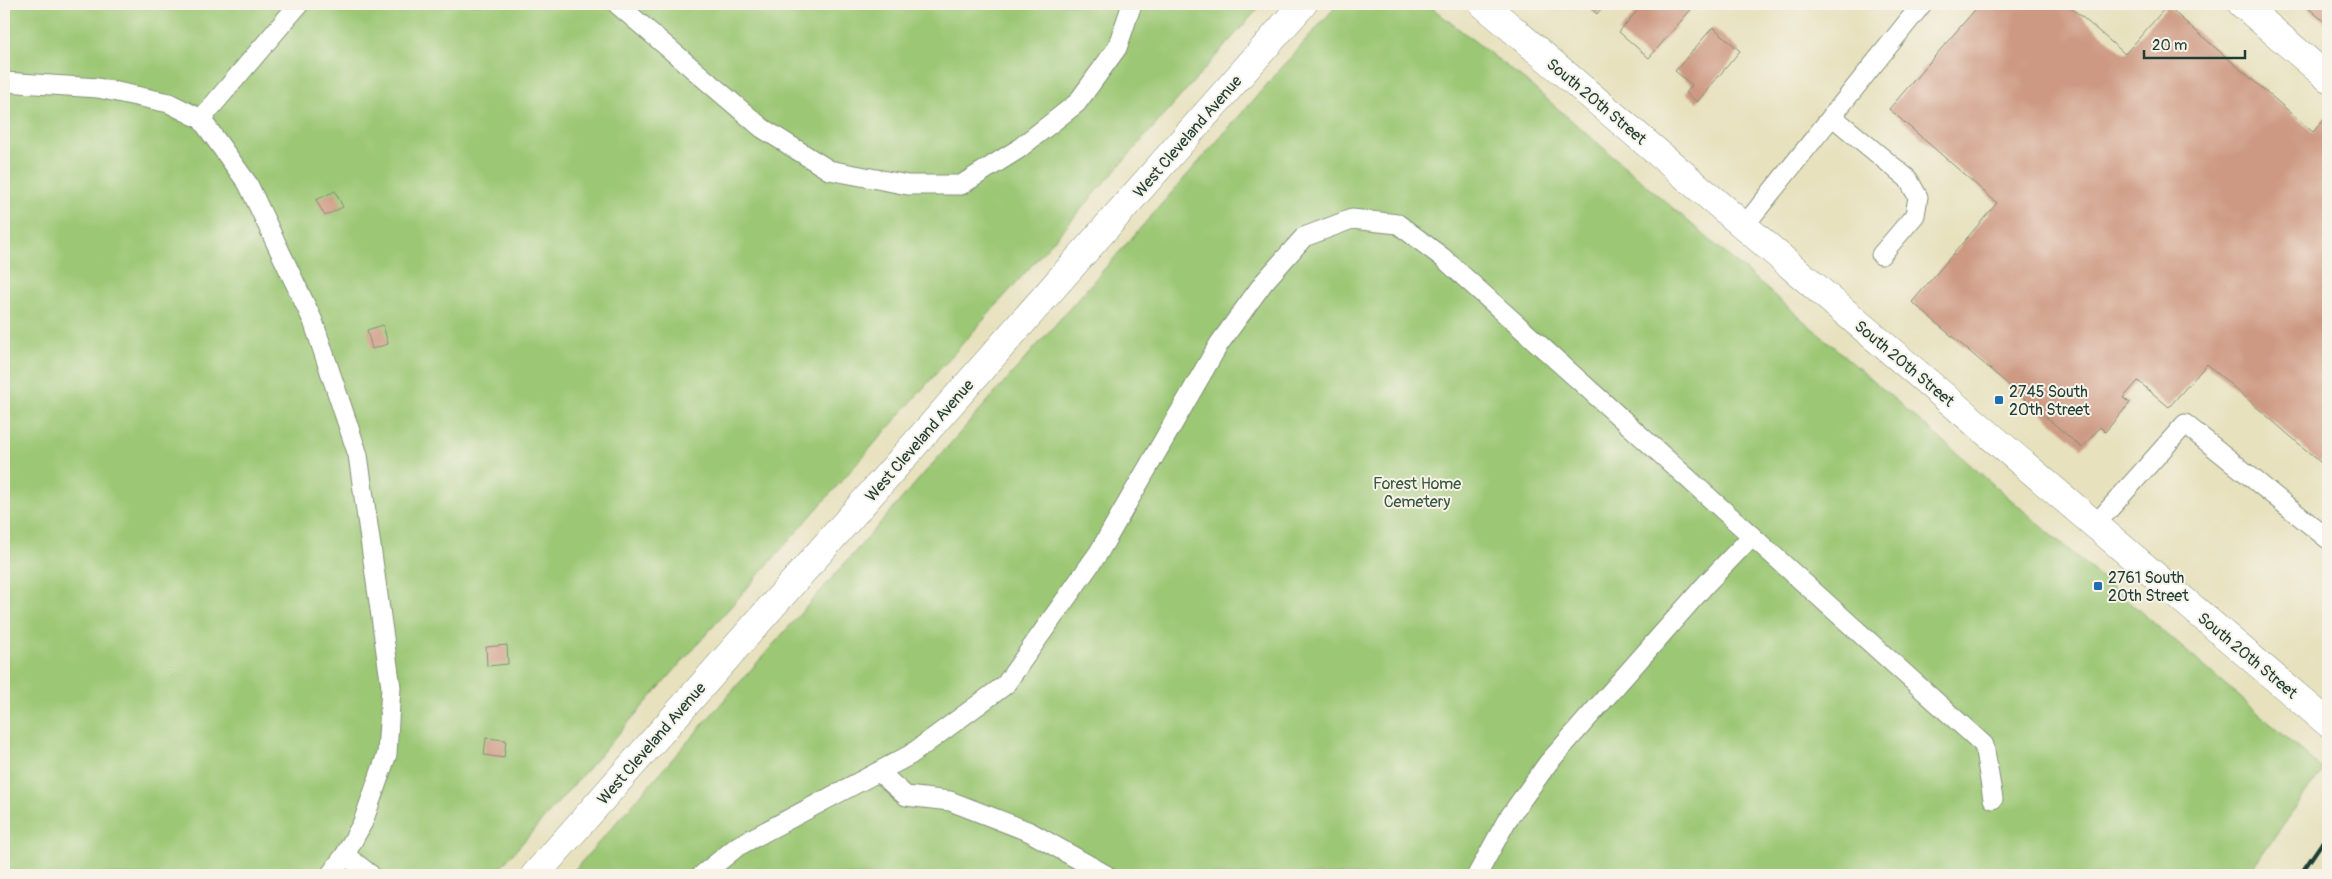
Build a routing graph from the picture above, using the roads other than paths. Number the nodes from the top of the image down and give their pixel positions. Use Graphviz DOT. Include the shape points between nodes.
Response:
graph roads {
  1 [pos="299,4"];
  2 [pos="617,4"];
  3 [pos="1132,4"];
  4 [pos="1303,4"];
  5 [pos="1483,4"];
  6 [pos="1922,4"];
  7 [pos="2242,4"];
  8 [pos="2326,71"];
  9 [pos="4,82"];
  10 [pos="1833,117"];
  11 [pos="201,119"];
  12 [pos="1744,226"];
  13 [pos="1881,255"];
  14 [pos="2095,524"];
  15 [pos="1752,536"];
  16 [pos="2328,539"];
  17 [pos="2328,722"];
  18 [pos="880,772"];
  19 [pos="1993,799"];
  20 [pos="344,855"];
  21 [pos="330,875"];
  22 [pos="371,875"];
  23 [pos="536,875"];
  24 [pos="702,875"];
  25 [pos="1106,875"];
  26 [pos="1476,875"];
  1 -- 11 [label="lane"];
  2 -- 3 [label="lane" via="762,128 829,170 908,185 961,185 1017,150 1077,103 1117,48"];
  4 -- 23 [label="street, West Cleveland Avenue"];
  5 -- 12 [label="street, South 20th Street"];
  6 -- 10 [label="lane"];
  7 -- 8 [label="street"];
  9 -- 11 [label="lane" via="98,88 168,103"];
  10 -- 12 [label="lane"];
  10 -- 13 [label="lane" via="1908,179 1918,197 1915,215"];
  11 -- 20 [label="lane" via="248,184 314,321 358,455 391,687 387,754 363,822"];
  12 -- 14 [label="street, South 20th Street"];
  14 -- 16 [label="lane" via="2185,424"];
  14 -- 17 [label="street, South 20th Street"];
  15 -- 18 [label="lane" via="1442,257 1398,224 1352,219 1304,237 1264,282 1219,344 1099,552 1005,685 910,755"];
  15 -- 19 [label="lane" via="1984,745"];
  15 -- 26 [label="lane" via="1548,763 1507,820"];
  18 -- 24 [label="lane" via="738,846"];
  18 -- 25 [label="lane" via="906,796 950,801 1030,832"];
  20 -- 21 [label="lane"];
  20 -- 22 [label="lane"];
}
